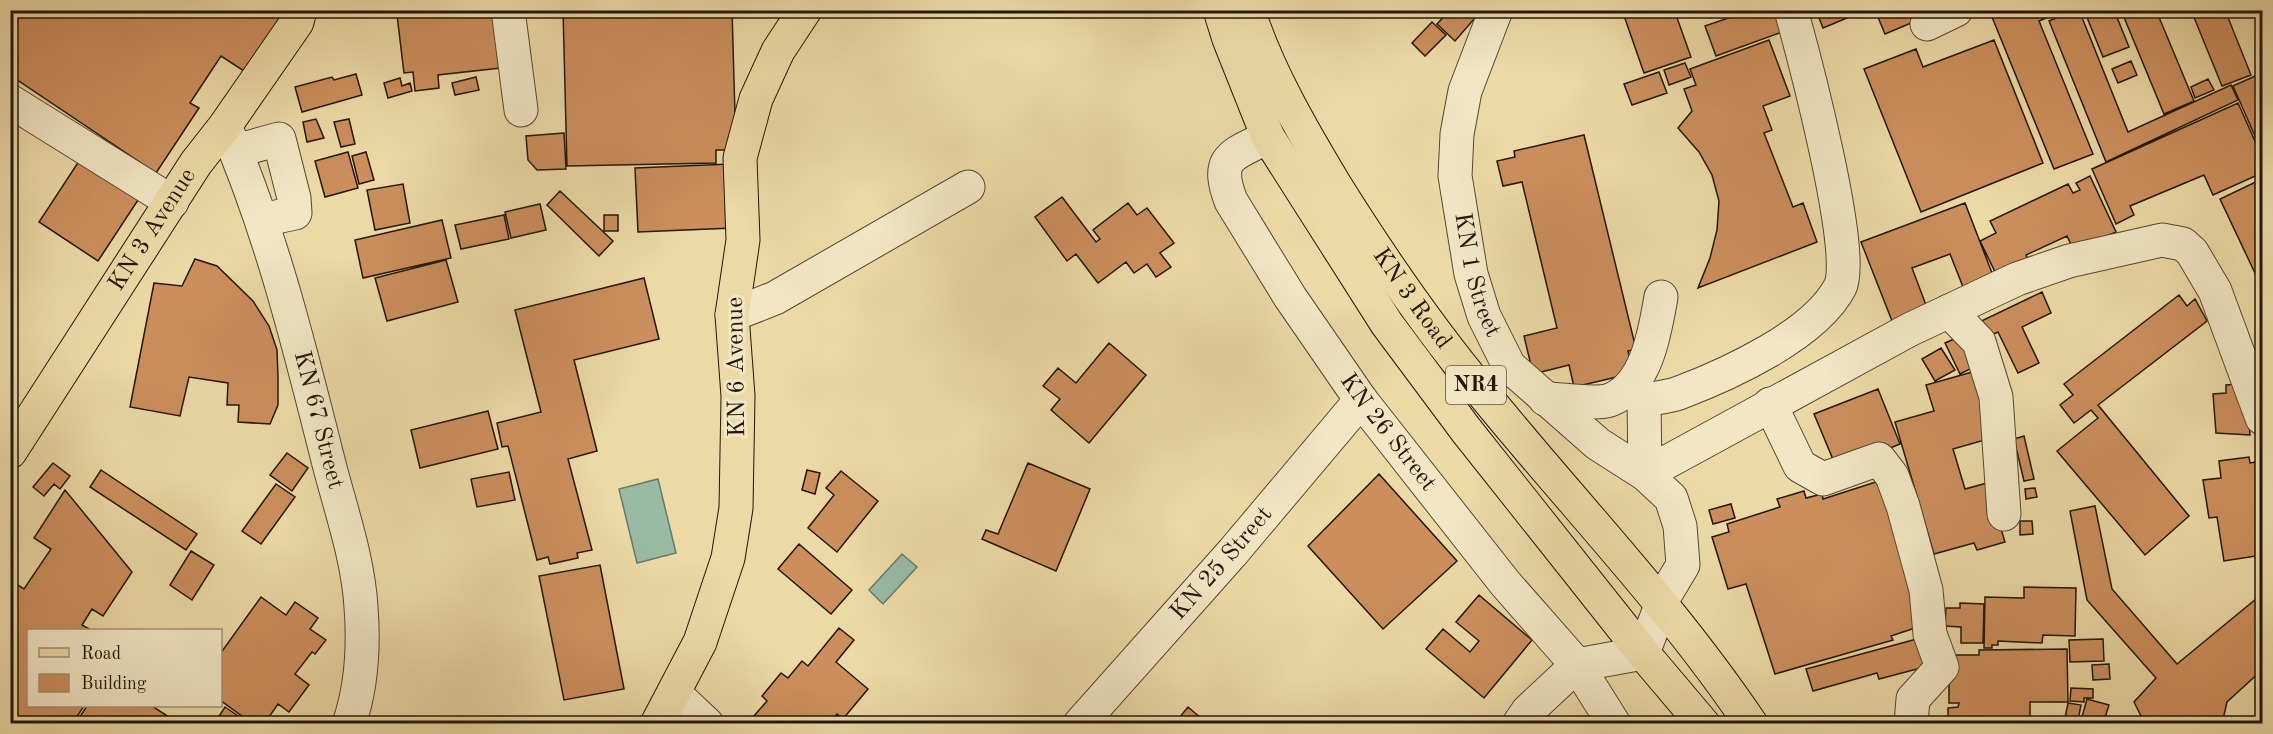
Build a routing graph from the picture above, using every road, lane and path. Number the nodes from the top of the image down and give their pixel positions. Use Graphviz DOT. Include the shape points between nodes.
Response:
graph roads {
  1 [pos="300,10"];
  2 [pos="508,10"];
  3 [pos="805,10"];
  4 [pos="1497,10"];
  5 [pos="1791,10"];
  6 [pos="1956,10"];
  7 [pos="1239,12"];
  8 [pos="1927,24"];
  9 [pos="10,101"];
  10 [pos="520,110"];
  11 [pos="1268,137"];
  12 [pos="231,139"];
  13 [pos="968,187"];
  14 [pos="172,202"];
  15 [pos="262,220"];
  16 [pos="1661,297"];
  17 [pos="1948,311"];
  18 [pos="732,315"];
  19 [pos="1637,394"];
  20 [pos="1545,399"];
  21 [pos="1361,400"];
  22 [pos="1770,404"];
  23 [pos="2262,418"];
  24 [pos="10,452"];
  25 [pos="1645,474"];
  26 [pos="2004,514"];
  27 [pos="1661,602"];
  28 [pos="1643,653"];
  29 [pos="1577,665"];
  30 [pos="674,693"];
  31 [pos="349,723"];
  32 [pos="657,723"];
  33 [pos="707,723"];
  34 [pos="1080,723"];
  35 [pos="1519,723"];
  36 [pos="1614,723"];
  37 [pos="1703,723"];
  38 [pos="1751,723"];
  39 [pos="1911,723"];
  1 -- 12 [label="main road, KN 3 Avenue" via="297,22"];
  2 -- 10 [label="street"];
  3 -- 18 [label="main road, KN 6 Avenue" via="778,51 756,99 740,158 743,240"];
  4 -- 20 [label="street, KN 1 Street" via="1465,91 1456,134 1455,176 1471,274 1484,316 1509,366"];
  5 -- 19 [label="street" via="1813,88 1833,190 1843,255 1841,285 1807,326 1769,350 1677,394"];
  6 -- 8 [label="street"];
  7 -- 11 [label="main road, KN 3 Road / NR4" via="1229,39"];
  7 -- 27 [label="main road, KN 3 Road / NR4" via="1307,139 1384,263 1481,392"];
  9 -- 14 [label="street"];
  11 -- 21 [label="street, KN 26 Street" via="1233,155 1223,171 1230,201"];
  11 -- 28 [label="main road, KN 3 Road / NR4" via="1387,324"];
  12 -- 14 [label="main road, KN 3 Avenue" via="196,163"];
  12 -- 15 [label="street, KN 67 Street"];
  12 -- 15 [label="street" via="279,139 295,213"];
  13 -- 18 [label="street" via="775,298"];
  14 -- 24 [label="main road, KN 3 Avenue"];
  15 -- 31 [label="street, KN 67 Street" via="356,568 361,606 361,674"];
  16 -- 19 [label="street"];
  17 -- 22 [label="street"];
  17 -- 23 [label="street" via="2068,261 2146,242 2183,244 2215,291"];
  17 -- 26 [label="street" via="1979,342 1996,397"];
  18 -- 30 [label="main road, KN 6 Avenue" via="738,396 736,508 728,558 713,606"];
  19 -- 20 [label="street" via="1608,401"];
  19 -- 25 [label="street"];
  20 -- 25 [label="street, KN 1 Street" via="1598,444"];
  21 -- 29 [label="street, KN 26 Street" via="1505,583"];
  21 -- 34 [label="street, KN 25 Street" via="1233,552"];
  22 -- 25 [label="street"];
  22 -- 39 [label="street" via="1800,466 1823,479 1879,459 1892,476 1926,590 1930,634 1942,667 1913,699"];
  25 -- 27 [label="street, KN 1 Street" via="1671,498 1680,526 1683,566"];
  27 -- 28 [label="street, KN 1 Street"];
  27 -- 38 [label="main road, KN 3 Road / NR4"];
  28 -- 29 [label="street"];
  28 -- 37 [label="main road, KN 3 Road / NR4"];
  29 -- 35 [label="street"];
  29 -- 36 [label="street, KN 26 Street"];
  30 -- 32 [label="main road, KN 6 Avenue"];
  30 -- 33 [label="street"];
}
